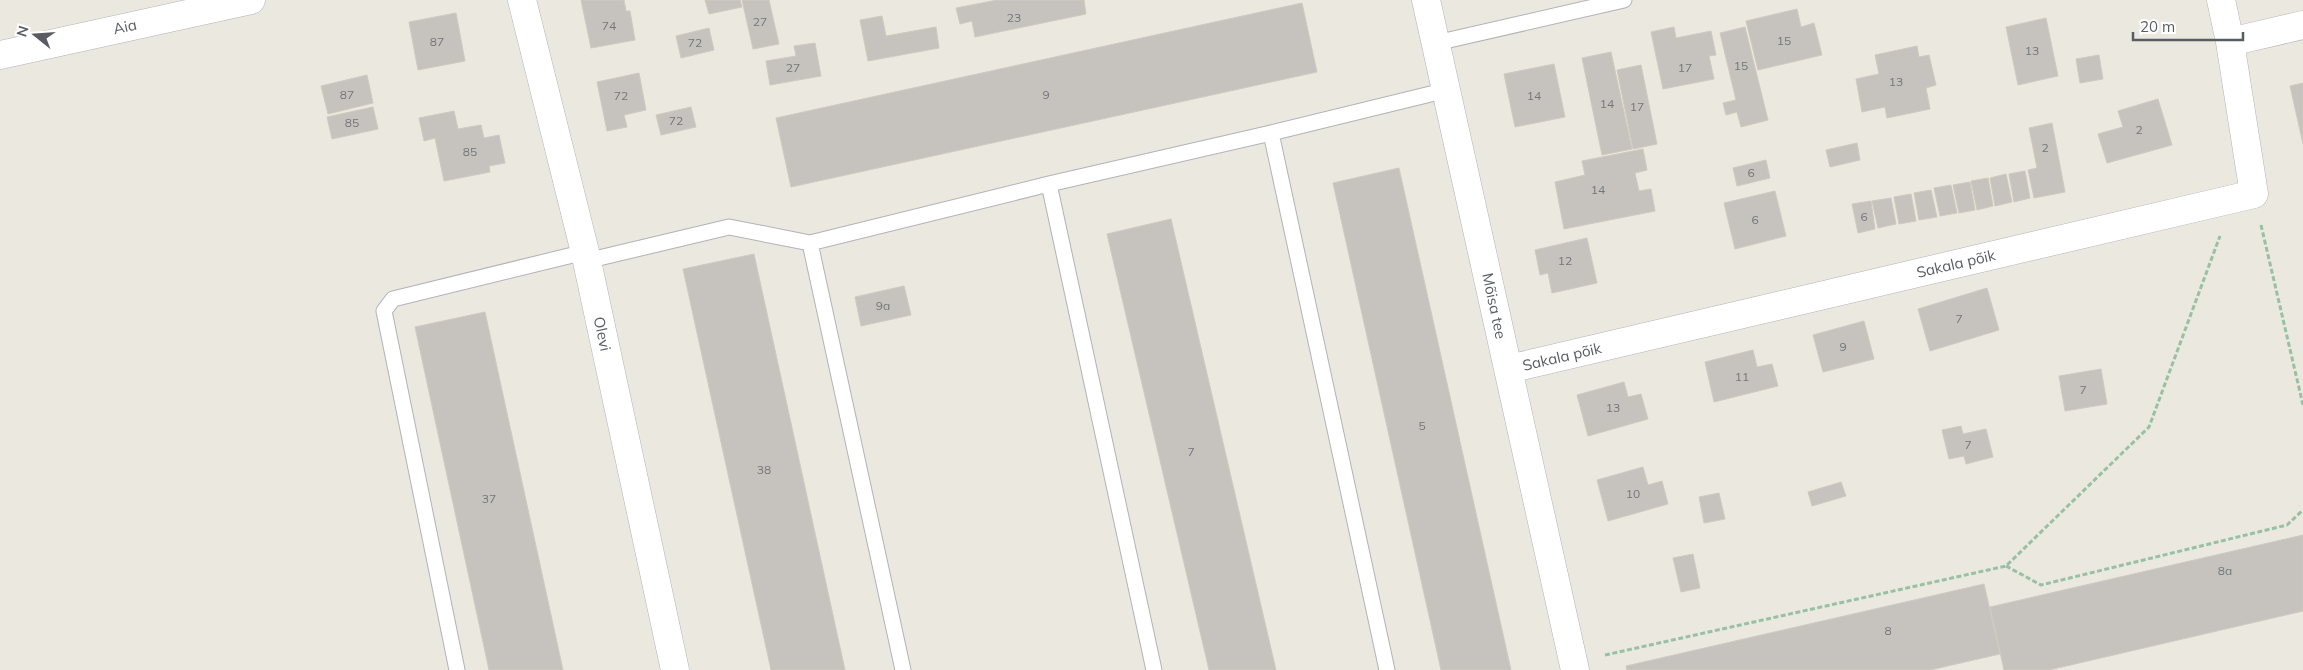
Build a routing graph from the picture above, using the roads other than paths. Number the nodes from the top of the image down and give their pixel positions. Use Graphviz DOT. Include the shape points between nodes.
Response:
graph roads {
  1 [pos="251,0"];
  2 [pos="522,0"];
  3 [pos="1426,0"];
  4 [pos="1624,0"];
  5 [pos="2221,0"];
  6 [pos="2303,25"];
  7 [pos="2230,42"];
  8 [pos="1436,43"];
  9 [pos="0,55"];
  10 [pos="1447,90"];
  11 [pos="1271,133"];
  12 [pos="1049,184"];
  13 [pos="810,243"];
  14 [pos="585,256"];
  15 [pos="1508,369"];
  16 [pos="1574,666"];
  17 [pos="457,670"];
  18 [pos="675,670"];
  19 [pos="903,670"];
  20 [pos="1154,670"];
  21 [pos="1386,670"];
  1 -- 9 [label="street, Aia"];
  2 -- 14 [label="street, Olevi"];
  3 -- 8 [label="street, Mõisa tee"];
  4 -- 8 [label="lane"];
  5 -- 7 [label="street"];
  6 -- 7 [label="street"];
  7 -- 15 [label="street, Sakala põik" via="2244,196"];
  8 -- 10 [label="street, Mõisa tee"];
  10 -- 11 [label="lane"];
  10 -- 15 [label="street, Mõisa tee"];
  11 -- 12 [label="lane"];
  11 -- 21 [label="lane"];
  12 -- 13 [label="lane"];
  12 -- 20 [label="lane"];
  13 -- 14 [label="lane" via="729,227"];
  13 -- 19 [label="lane"];
  14 -- 17 [label="lane" via="393,299 384,311"];
  14 -- 18 [label="street, Olevi"];
  15 -- 16 [label="street, Mõisa tee"];
}
